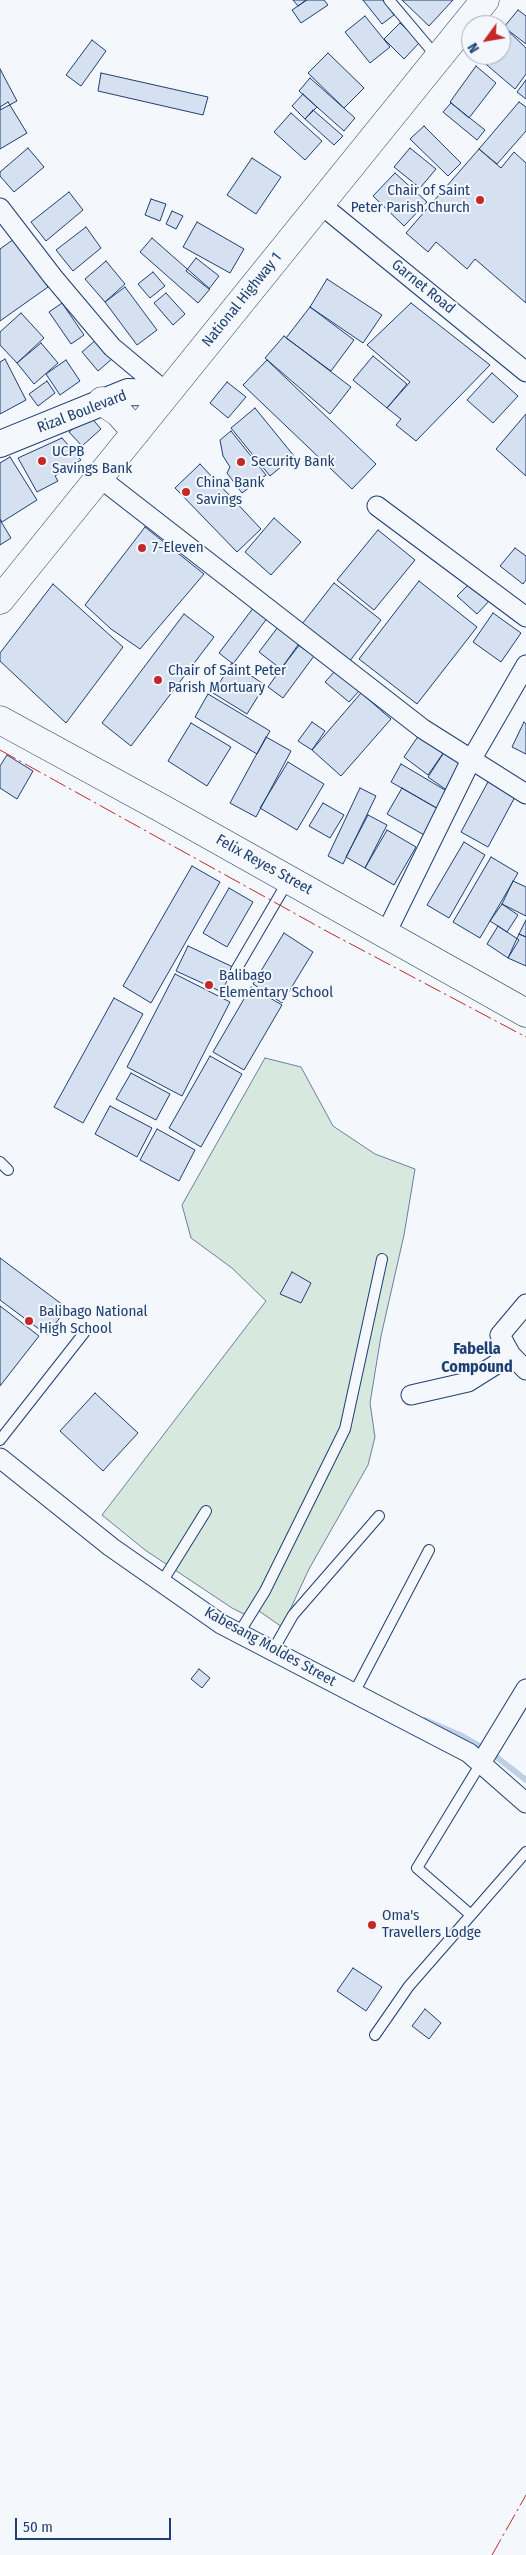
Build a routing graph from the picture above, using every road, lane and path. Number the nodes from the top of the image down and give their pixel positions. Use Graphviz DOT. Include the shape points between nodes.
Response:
graph roads {
  1 [pos="389,0"];
  2 [pos="485,0"];
  3 [pos="438,58"];
  4 [pos="319,203"];
  5 [pos="0,208"];
  6 [pos="526,372"];
  7 [pos="167,393"];
  8 [pos="102,401"];
  9 [pos="136,432"];
  10 [pos="0,444"];
  11 [pos="100,478"];
  12 [pos="377,506"];
  13 [pos="0,600"];
  14 [pos="526,617"];
  15 [pos="526,665"];
  16 [pos="0,720"];
  17 [pos="471,760"];
  18 [pos="526,794"];
  19 [pos="288,880"];
  20 [pos="386,933"];
  21 [pos="236,970"];
  22 [pos="526,1013"];
  23 [pos="382,1259"];
  24 [pos="526,1304"];
  25 [pos="84,1333"];
  26 [pos="511,1355"];
  27 [pos="526,1370"];
  28 [pos="411,1395"];
  29 [pos="0,1440"];
  30 [pos="0,1458"];
  31 [pos="206,1511"];
  32 [pos="379,1516"];
  33 [pos="429,1550"];
  34 [pos="162,1582"];
  35 [pos="239,1633"];
  36 [pos="272,1652"];
  37 [pos="526,1689"];
  38 [pos="354,1693"];
  39 [pos="485,1755"];
  40 [pos="526,1803"];
  41 [pos="526,1852"];
  42 [pos="472,1915"];
  43 [pos="375,2034"];
  1 -- 3 [label="lane"];
  2 -- 3 [label="main road, National Highway 1"];
  3 -- 4 [label="main road, National Highway 1"];
  4 -- 6 [label="street, Garnet Road"];
  4 -- 7 [label="main road, National Highway 1"];
  5 -- 7 [label="street" via="112,347"];
  7 -- 8 [label="main road, Rizal Boulevard" via="128,392"];
  7 -- 9 [label="main road, National Highway 1"];
  8 -- 9 [label="main road" via="119,413"];
  8 -- 10 [label="main road, Rizal Boulevard"];
  9 -- 11 [label="main road, National Highway 1"];
  11 -- 13 [label="main road, National Highway 1"];
  11 -- 17 [label="street" via="423,729"];
  12 -- 14 [label="street"];
  15 -- 17 [label="street"];
  16 -- 19 [label="main road, Felix Reyes Street"];
  17 -- 18 [label="street"];
  17 -- 20 [label="street"];
  19 -- 20 [label="main road, Felix Reyes Street"];
  19 -- 21 [label="lane"];
  20 -- 22 [label="main road, Felix Reyes Street"];
  23 -- 35 [label="lane" via="345,1429 265,1591"];
  24 -- 26 [label="street" via="500,1335"];
  25 -- 29 [label="lane"];
  26 -- 27 [label="street"];
  26 -- 28 [label="street" via="468,1382"];
  30 -- 34 [label="street, Kabesang Moldes Street" via="111,1547"];
  31 -- 34 [label="lane"];
  32 -- 36 [label="lane" via="293,1615"];
  33 -- 38 [label="lane"];
  34 -- 35 [label="street, Kabesang Moldes Street"];
  35 -- 36 [label="street, Kabesang Moldes Street"];
  36 -- 38 [label="street, Kabesang Moldes Street"];
  37 -- 39 [label="street"];
  38 -- 39 [label="street, Kabesang Moldes Street" via="469,1753"];
  39 -- 40 [label="street, Kabesang Moldes Street"];
  39 -- 42 [label="lane" via="417,1868"];
  41 -- 42 [label="lane"];
  42 -- 43 [label="lane" via="409,1986"];
}
